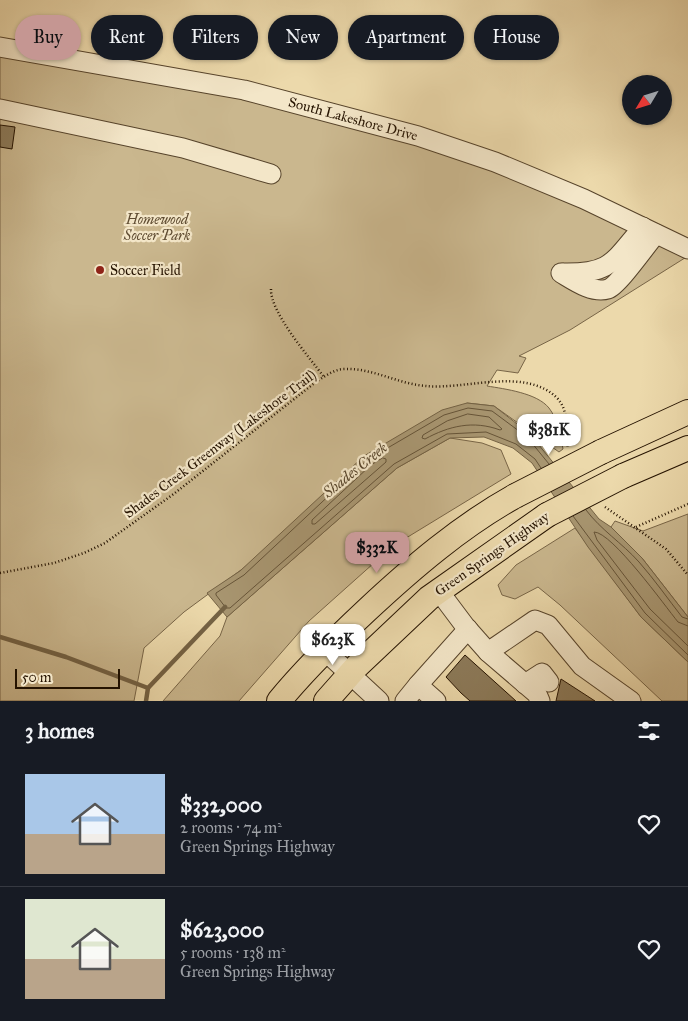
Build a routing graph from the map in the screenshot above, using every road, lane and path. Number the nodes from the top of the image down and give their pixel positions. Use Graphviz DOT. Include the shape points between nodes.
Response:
graph roads {
  1 [pos="0,47"];
  2 [pos="0,109"];
  3 [pos="270,174"];
  4 [pos="688,249"];
  5 [pos="271,289"];
  6 [pos="324,377"];
  7 [pos="458,385"];
  8 [pos="688,412"];
  9 [pos="688,448"];
  10 [pos="688,504"];
  11 [pos="636,528"];
  12 [pos="0,573"];
  13 [pos="438,590"];
  14 [pos="468,629"];
  15 [pos="328,646"];
  16 [pos="488,652"];
  17 [pos="353,670"];
  18 [pos="418,685"];
  19 [pos="548,693"];
  20 [pos="279,701"];
  21 [pos="326,701"];
  22 [pos="380,701"];
  23 [pos="405,701"];
  24 [pos="436,701"];
  25 [pos="631,701"];
  1 -- 4 [label="street, South Lakeshore Drive" via="244,90 418,136 495,162 584,199"];
  2 -- 3 [label="street" via="183,148"];
  5 -- 6 [label="path" via="271,299 277,312"];
  6 -- 7 [label="path, Shades Creek Greenway (Lakeshore Trail)" via="336,370 354,369 424,386"];
  6 -- 12 [label="path, Shades Creek Greenway (Lakeshore Trail)" via="105,543 54,563"];
  8 -- 15 [label="main road, bridge" via="601,452 497,506 415,565"];
  9 -- 13 [label="main road, Green Springs Highway, bridge" via="623,476 547,515"];
  10 -- 11 [label="path"];
  13 -- 14 [label="street"];
  13 -- 17 [label="main road, Green Springs Highway"];
  14 -- 16 [label="street"];
  14 -- 18 [label="street"];
  15 -- 17 [label="street"];
  15 -- 20 [label="main road"];
  16 -- 19 [label="street" via="525,684"];
  16 -- 25 [label="street" via="536,620 542,621 582,666"];
  17 -- 21 [label="main road, Green Springs Highway"];
  17 -- 22 [label="street"];
  18 -- 23 [label="street"];
  18 -- 24 [label="street"];
}
